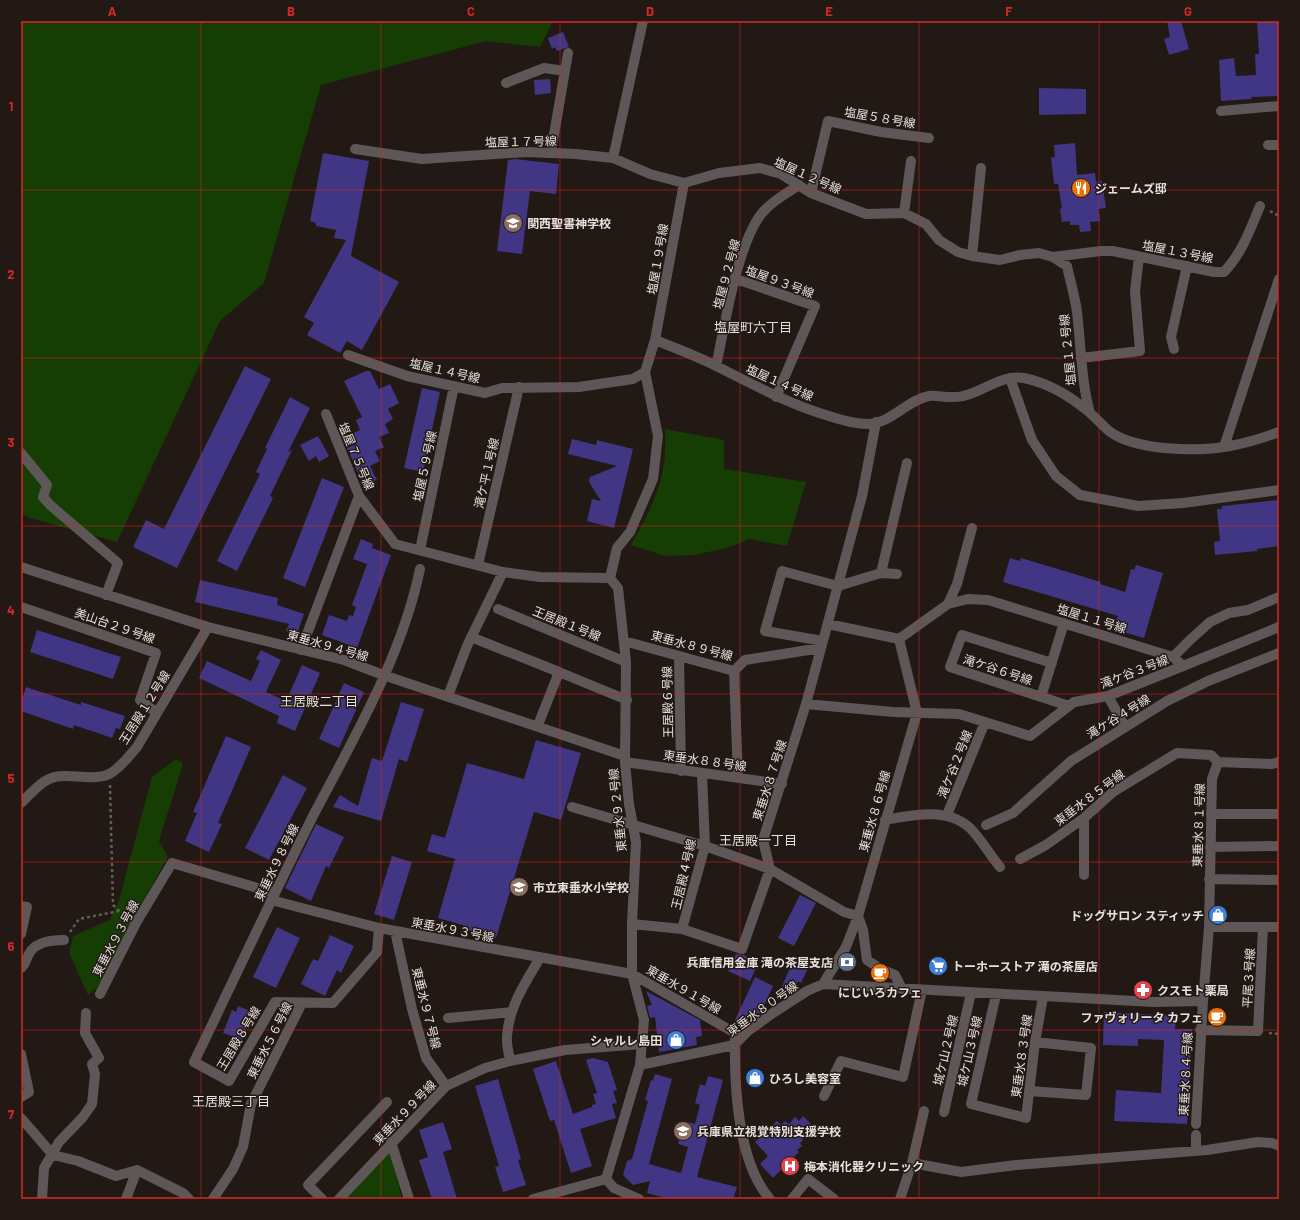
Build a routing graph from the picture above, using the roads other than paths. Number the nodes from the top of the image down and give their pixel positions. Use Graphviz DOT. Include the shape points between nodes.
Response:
graph roads {
  1 [pos="643,21"];
  2 [pos="568,53"];
  3 [pos="565,71"];
  4 [pos="506,83"];
  5 [pos="1279,106"];
  6 [pos="1221,111"];
  7 [pos="929,138"];
  8 [pos="1279,145"];
  9 [pos="1268,146"];
  10 [pos="355,149"];
  11 [pos="551,152"];
  12 [pos="613,158"];
  13 [pos="911,161"];
  14 [pos="981,168"];
  15 [pos="684,183"];
  16 [pos="799,185"];
  17 [pos="810,193"];
  18 [pos="1260,206"];
  19 [pos="904,213"];
  20 [pos="972,256"];
  21 [pos="1053,257"];
  22 [pos="1138,257"];
  23 [pos="1187,266"];
  24 [pos="736,279"];
  25 [pos="1279,279"];
  26 [pos="655,340"];
  27 [pos="1174,349"];
  28 [pos="348,355"];
  29 [pos="1081,358"];
  30 [pos="716,366"];
  31 [pos="645,372"];
  32 [pos="1010,378"];
  33 [pos="454,386"];
  34 [pos="519,388"];
  35 [pos="776,397"];
  36 [pos="1090,413"];
  37 [pos="326,414"];
  38 [pos="876,422"];
  39 [pos="1279,432"];
  40 [pos="1224,447"];
  41 [pos="21,453"];
  42 [pos="907,463"];
  43 [pos="1279,490"];
  44 [pos="359,496"];
  45 [pos="972,528"];
  46 [pos="420,550"];
  47 [pos="478,565"];
  48 [pos="21,568"];
  49 [pos="420,569"];
  50 [pos="504,572"];
  51 [pos="881,573"];
  52 [pos="898,574"];
  53 [pos="610,578"];
  54 [pos="838,586"];
  55 [pos="106,595"];
  56 [pos="1279,597"];
  57 [pos="948,604"];
  58 [pos="21,607"];
  59 [pos="498,609"];
  60 [pos="1064,623"];
  61 [pos="828,624"];
  62 [pos="208,627"];
  63 [pos="1279,627"];
  64 [pos="471,637"];
  65 [pos="899,639"];
  66 [pos="624,641"];
  67 [pos="822,645"];
  68 [pos="301,650"];
  69 [pos="1279,653"];
  70 [pos="679,656"];
  71 [pos="1173,657"];
  72 [pos="626,662"];
  73 [pos="1052,663"];
  74 [pos="1183,666"];
  75 [pos="734,671"];
  76 [pos="559,672"];
  77 [pos="384,675"];
  78 [pos="448,696"];
  79 [pos="1108,696"];
  80 [pos="1041,697"];
  81 [pos="627,700"];
  82 [pos="806,704"];
  83 [pos="1069,706"];
  84 [pos="157,713"];
  85 [pos="917,713"];
  86 [pos="985,722"];
  87 [pos="538,726"];
  88 [pos="1125,727"];
  89 [pos="625,759"];
  90 [pos="1218,762"];
  91 [pos="1279,762"];
  92 [pos="681,771"];
  93 [pos="702,774"];
  94 [pos="738,778"];
  95 [pos="782,784"];
  96 [pos="21,803"];
  97 [pos="572,807"];
  98 [pos="1211,814"];
  99 [pos="1279,814"];
  100 [pos="947,815"];
  101 [pos="1084,818"];
  102 [pos="885,820"];
  103 [pos="632,824"];
  104 [pos="986,825"];
  105 [pos="705,846"];
  106 [pos="1279,846"];
  107 [pos="1210,847"];
  108 [pos="1020,859"];
  109 [pos="1000,867"];
  110 [pos="770,869"];
  111 [pos="1084,874"];
  112 [pos="1209,879"];
  113 [pos="1279,880"];
  114 [pos="273,897"];
  115 [pos="24,907"];
  116 [pos="858,916"];
  117 [pos="632,924"];
  118 [pos="1263,927"];
  119 [pos="1279,927"];
  120 [pos="379,928"];
  121 [pos="1209,928"];
  122 [pos="682,929"];
  123 [pos="395,931"];
  124 [pos="21,934"];
  125 [pos="64,940"];
  126 [pos="540,958"];
  127 [pos="21,968"];
  128 [pos="632,974"];
  129 [pos="823,984"];
  130 [pos="902,989"];
  131 [pos="922,990"];
  132 [pos="971,993"];
  133 [pos="100,994"];
  134 [pos="996,995"];
  135 [pos="1043,996"];
  136 [pos="1203,1001"];
  137 [pos="302,1003"];
  138 [pos="512,1012"];
  139 [pos="86,1013"];
  140 [pos="448,1018"];
  141 [pos="1200,1030"];
  142 [pos="1035,1042"];
  143 [pos="642,1044"];
  144 [pos="734,1046"];
  145 [pos="21,1054"];
  146 [pos="510,1061"];
  147 [pos="194,1062"];
  148 [pos="640,1064"];
  149 [pos="446,1086"];
  150 [pos="1029,1091"];
  151 [pos="824,1096"];
  152 [pos="21,1097"];
  153 [pos="387,1102"];
  154 [pos="924,1111"];
  155 [pos="944,1112"];
  156 [pos="21,1118"];
  157 [pos="1026,1118"];
  158 [pos="1196,1124"];
  159 [pos="1196,1135"];
  160 [pos="391,1142"];
  161 [pos="1279,1146"];
  162 [pos="1196,1151"];
  163 [pos="53,1155"];
  164 [pos="912,1163"];
  165 [pos="138,1170"];
  166 [pos="606,1179"];
  167 [pos="42,1199"];
  168 [pos="126,1199"];
  169 [pos="189,1199"];
  170 [pos="213,1199"];
  171 [pos="322,1199"];
  172 [pos="339,1199"];
  173 [pos="409,1199"];
  174 [pos="534,1199"];
  175 [pos="639,1199"];
  176 [pos="770,1199"];
  177 [pos="792,1199"];
  178 [pos="834,1199"];
  179 [pos="900,1199"];
  1 -- 12 [label="street"];
  2 -- 3 [label="street"];
  3 -- 4 [label="street" via="544,68"];
  3 -- 11 [label="street"];
  5 -- 6 [label="street"];
  7 -- 17 [label="street, 塩屋５８号線" via="881,132 828,121"];
  8 -- 9 [label="street"];
  10 -- 11 [label="street, 塩屋１７号線" via="422,159"];
  11 -- 12 [label="street, 塩屋１７号線"];
  12 -- 15 [label="street, 塩屋１７号線" via="650,174"];
  13 -- 19 [label="street"];
  14 -- 20 [label="street"];
  15 -- 16 [label="street, 塩屋１２号線" via="719,172 760,168 781,174"];
  15 -- 26 [label="street, 塩屋１９号線"];
  16 -- 17 [label="street, 塩屋１２号線"];
  16 -- 24 [label="street, 塩屋９２号線" via="776,200 759,217 747,242"];
  17 -- 19 [label="street, 塩屋１２号線" via="866,214"];
  18 -- 23 [label="street, 塩屋１３号線" via="1236,260 1224,272"];
  19 -- 20 [label="street, 塩屋１２号線" via="926,224 939,240 958,252"];
  20 -- 21 [label="street, 塩屋１２号線" via="1000,260 1039,253"];
  21 -- 22 [label="street, 塩屋１３号線" via="1100,251"];
  21 -- 29 [label="street, 塩屋１２号線" via="1067,266 1076,310"];
  22 -- 23 [label="street, 塩屋１３号線"];
  22 -- 29 [label="street" via="1135,291 1140,351"];
  23 -- 27 [label="street" via="1171,337"];
  24 -- 30 [label="street, 塩屋９２号線"];
  24 -- 35 [label="street, 塩屋９３号線" via="815,306"];
  25 -- 40 [label="street"];
  26 -- 30 [label="street, 塩屋１４号線"];
  26 -- 31 [label="street"];
  28 -- 33 [label="street, 塩屋１４号線" via="407,376"];
  29 -- 36 [label="street, 塩屋１２号線" via="1084,392"];
  30 -- 35 [label="street, 塩屋１４号線"];
  31 -- 34 [label="street, 塩屋１４号線" via="633,380 579,387"];
  31 -- 53 [label="street" via="658,436 653,480 630,532 617,548"];
  32 -- 36 [label="street, 塩屋１４号線" via="1022,378 1047,385"];
  32 -- 38 [label="street, 塩屋１４号線" via="963,396 930,396 902,408 889,418"];
  32 -- 43 [label="street" via="1032,440 1056,476 1080,495 1138,506 1183,503"];
  33 -- 34 [label="street, 塩屋１４号線" via="484,393 502,388"];
  33 -- 46 [label="street, 塩屋５９号線"];
  34 -- 47 [label="street, 滝ケ平１号線"];
  35 -- 38 [label="street, 塩屋１４号線" via="839,419 870,424"];
  36 -- 40 [label="street, 塩屋１４号線" via="1109,431 1130,442 1159,448"];
  37 -- 44 [label="street, 塩屋７５号線"];
  38 -- 54 [label="street, 東垂水８７号線" via="862,496"];
  39 -- 40 [label="street, 塩屋１４号線"];
  41 -- 55 [label="street" via="47,485 43,497 50,505 118,563"];
  42 -- 51 [label="street"];
  44 -- 46 [label="street, 塩屋７５号線" via="395,544"];
  44 -- 68 [label="street"];
  45 -- 57 [label="street" via="957,584"];
  46 -- 47 [label="street, 塩屋７５号線"];
  47 -- 50 [label="street, 塩屋７５号線"];
  48 -- 55 [label="street, 東垂水９４号線"];
  49 -- 77 [label="street, 東垂水９８号線" via="413,603"];
  50 -- 53 [label="street, 塩屋７５号線" via="540,577"];
  50 -- 64 [label="street"];
  51 -- 52 [label="street"];
  51 -- 54 [label="street"];
  53 -- 66 [label="street, 東垂水９２号線" via="618,588"];
  54 -- 61 [label="street, 東垂水８７号線"];
  54 -- 67 [label="street" via="782,571 765,631"];
  55 -- 62 [label="street, 東垂水９４号線"];
  56 -- 71 [label="street" via="1210,622"];
  57 -- 60 [label="street, 塩屋１１号線" via="988,600"];
  57 -- 65 [label="street, 塩屋１１号線"];
  58 -- 84 [label="street, 美山台２９号線" via="156,653 140,700"];
  59 -- 72 [label="street, 王居殿１号線"];
  60 -- 71 [label="street, 塩屋１１号線"];
  60 -- 73 [label="street"];
  61 -- 65 [label="street"];
  61 -- 67 [label="street, 東垂水８７号線"];
  62 -- 68 [label="street, 東垂水９４号線"];
  62 -- 84 [label="street, 王居殿１２号線"];
  63 -- 74 [label="street"];
  64 -- 76 [label="street"];
  64 -- 78 [label="street"];
  65 -- 85 [label="street"];
  66 -- 70 [label="street, 東垂水８９号線"];
  66 -- 72 [label="street, 東垂水９２号線"];
  67 -- 75 [label="street, 東垂水８９号線" via="744,660"];
  67 -- 82 [label="street, 東垂水８７号線"];
  68 -- 77 [label="street, 東垂水９４号線" via="344,660"];
  69 -- 88 [label="street, 滝ケ谷４号線" via="1167,701"];
  70 -- 75 [label="street, 東垂水８９号線"];
  70 -- 92 [label="street, 王居殿６号線"];
  71 -- 74 [label="street, 塩屋１１号線"];
  72 -- 81 [label="street, 東垂水９２号線"];
  73 -- 80 [label="street"];
  73 -- 80 [label="street, 滝ケ谷６号線" via="962,635 950,667"];
  74 -- 79 [label="street, 滝ケ谷３号線"];
  75 -- 94 [label="street"];
  76 -- 81 [label="street"];
  76 -- 87 [label="street"];
  77 -- 78 [label="street, 東垂水９４号線"];
  77 -- 114 [label="street, 東垂水９８号線"];
  78 -- 87 [label="street, 東垂水９４号線"];
  79 -- 83 [label="street, 滝ケ谷３号線" via="1074,702"];
  79 -- 88 [label="street"];
  80 -- 83 [label="street, 滝ケ谷６号線"];
  81 -- 89 [label="street, 東垂水９２号線"];
  82 -- 85 [label="street, 滝ケ谷３号線"];
  82 -- 95 [label="street, 東垂水８７号線"];
  83 -- 86 [label="street, 滝ケ谷３号線" via="1030,736"];
  84 -- 96 [label="street, 王居殿１２号線" via="137,747 110,774 81,778 56,776 40,784"];
  85 -- 86 [label="street, 滝ケ谷３号線" via="959,714"];
  85 -- 102 [label="street, 東垂水８６号線"];
  86 -- 100 [label="street, 滝ケ谷２号線"];
  87 -- 89 [label="street, 東垂水９４号線"];
  88 -- 104 [label="street, 滝ケ谷４号線" via="1071,761 1013,813"];
  89 -- 92 [label="street, 東垂水８８号線"];
  89 -- 103 [label="street, 東垂水９２号線"];
  90 -- 91 [label="street"];
  90 -- 98 [label="street, 東垂水８１号線" via="1212,779"];
  90 -- 101 [label="street, 東垂水８５号線" via="1211,755 1177,753 1113,792"];
  92 -- 93 [label="street, 東垂水８８号線"];
  93 -- 94 [label="street, 東垂水８８号線"];
  93 -- 105 [label="street, 王居殿４号線"];
  94 -- 95 [label="street, 東垂水８８号線"];
  95 -- 110 [label="street, 東垂水８７号線" via="763,840"];
  97 -- 103 [label="street"];
  98 -- 99 [label="street"];
  98 -- 107 [label="street, 東垂水８１号線"];
  100 -- 102 [label="street" via="926,814"];
  100 -- 109 [label="street" via="970,828"];
  101 -- 108 [label="street, 東垂水８５号線" via="1046,845"];
  101 -- 111 [label="street"];
  102 -- 116 [label="street, 東垂水８６号線"];
  103 -- 105 [label="street"];
  103 -- 117 [label="street, 東垂水９２号線" via="636,842"];
  105 -- 110 [label="street"];
  105 -- 122 [label="street, 王居殿４号線"];
  106 -- 107 [label="street"];
  107 -- 112 [label="street, 東垂水８１号線"];
  110 -- 116 [label="street" via="844,912"];
  110 -- 122 [label="street" via="742,949"];
  112 -- 113 [label="street"];
  112 -- 121 [label="street, 東垂水８１号線"];
  114 -- 120 [label="street, 東垂水９３号線"];
  114 -- 133 [label="street, 東垂水９３号線" via="172,863 136,923"];
  114 -- 147 [label="street, 東垂水９８号線"];
  115 -- 124 [label="street"];
  116 -- 129 [label="street, 東垂水８６号線" via="846,948"];
  116 -- 130 [label="street" via="863,930 867,960 895,975"];
  117 -- 122 [label="street"];
  117 -- 128 [label="street, 東垂水９２号線"];
  118 -- 119 [label="street"];
  118 -- 121 [label="street"];
  118 -- 141 [label="street, 平尾３号線" via="1258,1031"];
  120 -- 123 [label="street, 東垂水９３号線"];
  120 -- 137 [label="street, 王居殿８号線" via="377,952 333,1003"];
  121 -- 136 [label="street"];
  123 -- 126 [label="street, 東垂水９３号線"];
  123 -- 149 [label="street, 東垂水９７号線" via="426,1058"];
  125 -- 127 [label="street" via="41,944 29,952"];
  126 -- 128 [label="street, 東垂水９３号線"];
  126 -- 138 [label="street" via="518,994"];
  128 -- 143 [label="street, 東垂水９２号線" via="644,1020"];
  128 -- 144 [label="street, 東垂水９１号線" via="735,1034"];
  129 -- 130 [label="street, 東垂水８０号線"];
  129 -- 144 [label="street, 東垂水８０号線" via="773,1013 748,1031"];
  130 -- 131 [label="street, 東垂水８０号線"];
  131 -- 132 [label="street, 東垂水８０号線"];
  131 -- 151 [label="street" via="904,1077 841,1061"];
  132 -- 134 [label="street, 東垂水８０号線"];
  132 -- 155 [label="street, 城ケ山２号線"];
  134 -- 135 [label="street, 東垂水８０号線"];
  134 -- 157 [label="street, 城ケ山３号線" via="970,1104"];
  135 -- 136 [label="street, 東垂水８０号線" via="1153,1002"];
  135 -- 142 [label="street, 東垂水８３号線"];
  136 -- 141 [label="street, 東垂水８４号線"];
  137 -- 147 [label="street, 王居殿８号線" via="275,1002 229,1081"];
  137 -- 170 [label="street, 東垂水５６号線" via="251,1104 243,1147 233,1169"];
  138 -- 140 [label="street"];
  138 -- 146 [label="street" via="507,1037"];
  139 -- 163 [label="street" via="85,1033 99,1058 92,1064 95,1074 92,1104 59,1142"];
  141 -- 158 [label="street, 東垂水８４号線"];
  142 -- 150 [label="street, 東垂水８３号線"];
  142 -- 150 [label="street" via="1091,1048 1086,1095"];
  143 -- 146 [label="street, 東垂水９９号線" via="565,1050"];
  143 -- 148 [label="street, 東垂水９２号線"];
  144 -- 148 [label="street, 東垂水８０号線"];
  144 -- 176 [label="street" via="741,1128 750,1162"];
  145 -- 152 [label="street" via="29,1092"];
  146 -- 149 [label="street, 東垂水９９号線" via="486,1068"];
  148 -- 166 [label="street"];
  149 -- 160 [label="street, 東垂水９９号線"];
  150 -- 157 [label="street, 東垂水８３号線"];
  153 -- 171 [label="street" via="308,1185"];
  154 -- 164 [label="street"];
  156 -- 163 [label="street"];
  159 -- 162 [label="street"];
  160 -- 172 [label="street, 東垂水９９号線"];
  160 -- 173 [label="street"];
  161 -- 162 [label="street" via="1258,1142"];
  162 -- 164 [label="street" via="1016,1165 961,1172"];
  163 -- 165 [label="street" via="78,1161 116,1176"];
  163 -- 167 [label="street" via="44,1168"];
  164 -- 179 [label="street"];
  165 -- 168 [label="street"];
  165 -- 169 [label="street" via="183,1193"];
  166 -- 174 [label="street"];
  166 -- 175 [label="street" via="614,1188"];
  177 -- 178 [label="street" via="808,1179"];
}
